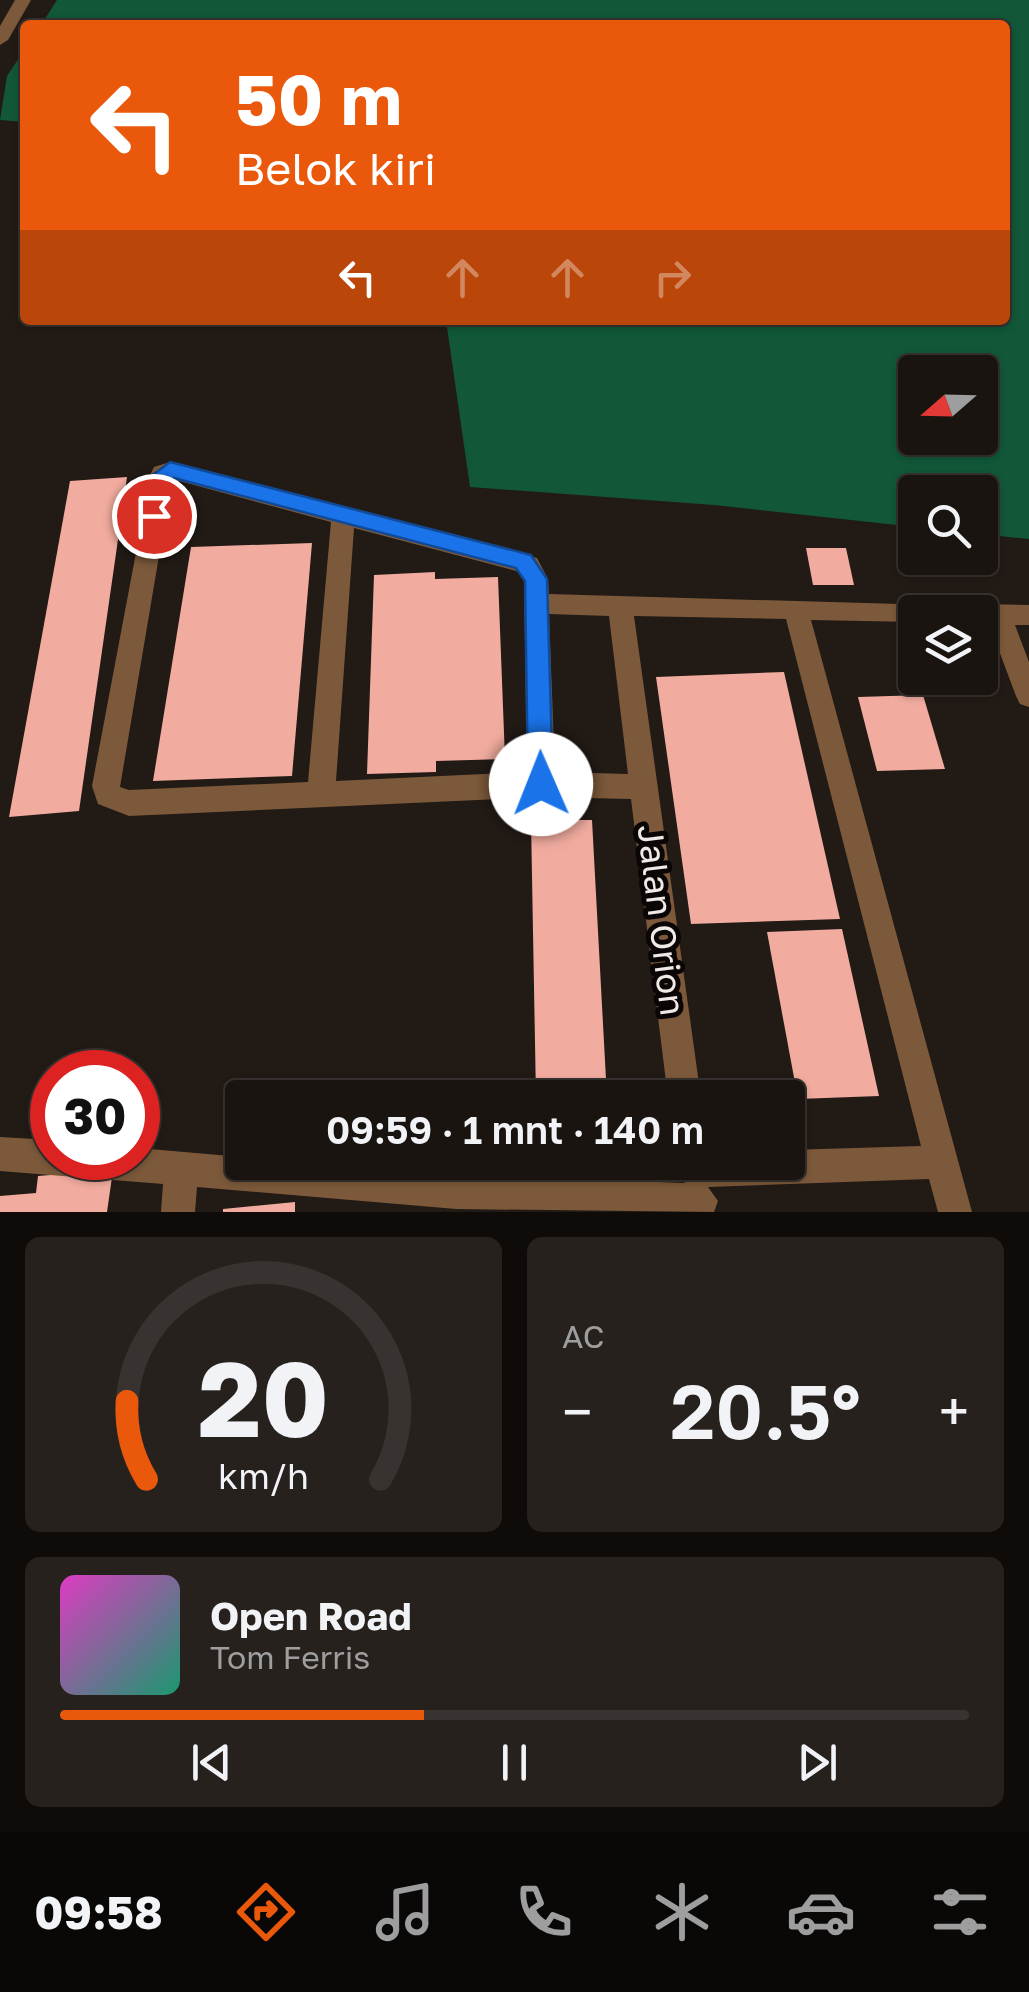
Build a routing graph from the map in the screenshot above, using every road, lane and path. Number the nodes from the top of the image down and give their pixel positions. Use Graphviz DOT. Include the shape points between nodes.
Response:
graph roads {
  1 [pos="22,0"];
  2 [pos="0,40"];
  3 [pos="343,515"];
  4 [pos="536,604"];
  5 [pos="620,606"];
  6 [pos="796,610"];
  7 [pos="898,612"];
  8 [pos="998,614"];
  9 [pos="1029,615"];
  10 [pos="998,632"];
  11 [pos="1029,696"];
  12 [pos="541,784"];
  13 [pos="645,787"];
  14 [pos="321,795"];
  15 [pos="683,1080"];
  16 [pos="0,1154"];
  17 [pos="30,1156"];
  18 [pos="942,1162"];
  19 [pos="160,1164"];
  20 [pos="181,1166"];
  21 [pos="698,1186"];
  22 [pos="457,1202"];
  23 [pos="178,1212"];
  24 [pos="955,1212"];
  1 -- 2 [label="street"];
  3 -- 4 [label="street" via="523,562 536,579"];
  3 -- 14 [label="street"];
  3 -- 14 [label="street, Jalan Orion" via="170,470 161,477 106,786 108,795 129,803"];
  4 -- 5 [label="street"];
  4 -- 12 [label="street"];
  5 -- 6 [label="street"];
  5 -- 13 [label="street"];
  6 -- 7 [label="street"];
  6 -- 18 [label="street"];
  8 -- 9 [label="street"];
  10 -- 11 [label="street"];
  12 -- 13 [label="street, Jalan Orion"];
  12 -- 14 [label="street, Jalan Orion"];
  13 -- 15 [label="street, Jalan Orion"];
  16 -- 17 [label="street"];
  18 -- 21 [label="street"];
  18 -- 24 [label="street"];
  19 -- 20 [label="street"];
  20 -- 22 [label="street"];
  20 -- 23 [label="street"];
  21 -- 22 [label="street"];
}
